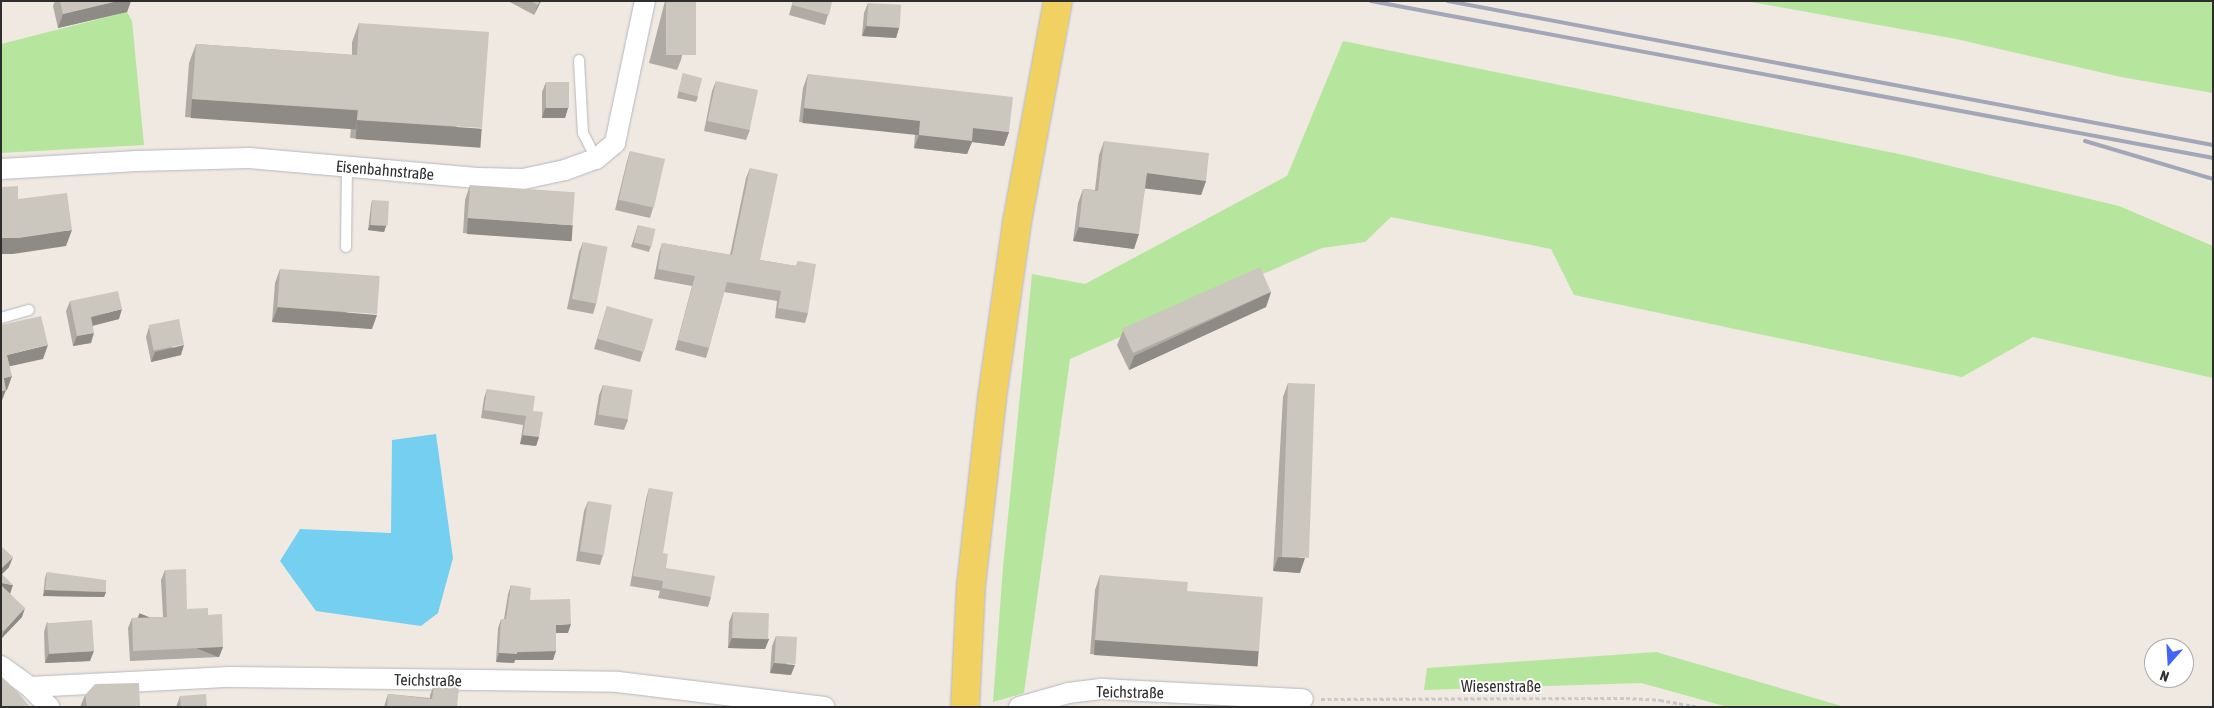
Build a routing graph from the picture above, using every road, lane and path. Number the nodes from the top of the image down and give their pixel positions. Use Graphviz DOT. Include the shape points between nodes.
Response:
graph roads {
  1 [pos="645,1"];
  2 [pos="1058,4"];
  3 [pos="579,60"];
  4 [pos="596,159"];
  5 [pos="1,168"];
  6 [pos="347,168"];
  7 [pos="346,247"];
  8 [pos="29,310"];
  9 [pos="1,318"];
  10 [pos="1,666"];
  11 [pos="30,687"];
  12 [pos="1303,700"];
  13 [pos="49,707"];
  14 [pos="824,707"];
  15 [pos="965,707"];
  16 [pos="1018,707"];
  17 [pos="1699,707"];
  1 -- 4 [label="street, Eisenbahnstraße" via="615,143"];
  2 -- 15 [label="main road" via="1017,222 993,389 978,513"];
  3 -- 4 [label="lane" via="583,133"];
  4 -- 6 [label="street, Eisenbahnstraße" via="524,179"];
  5 -- 6 [label="street, Eisenbahnstraße" via="249,158"];
  6 -- 7 [label="lane"];
  8 -- 9 [label="lane"];
  10 -- 11 [label="street"];
  11 -- 13 [label="street"];
  11 -- 14 [label="street, Teichstraße" via="230,678 618,682"];
  12 -- 16 [label="street, Teichstraße" via="1103,689 1068,693"];
  12 -- 17 [label="path, Wiesenstraße" via="1626,698"];
}
